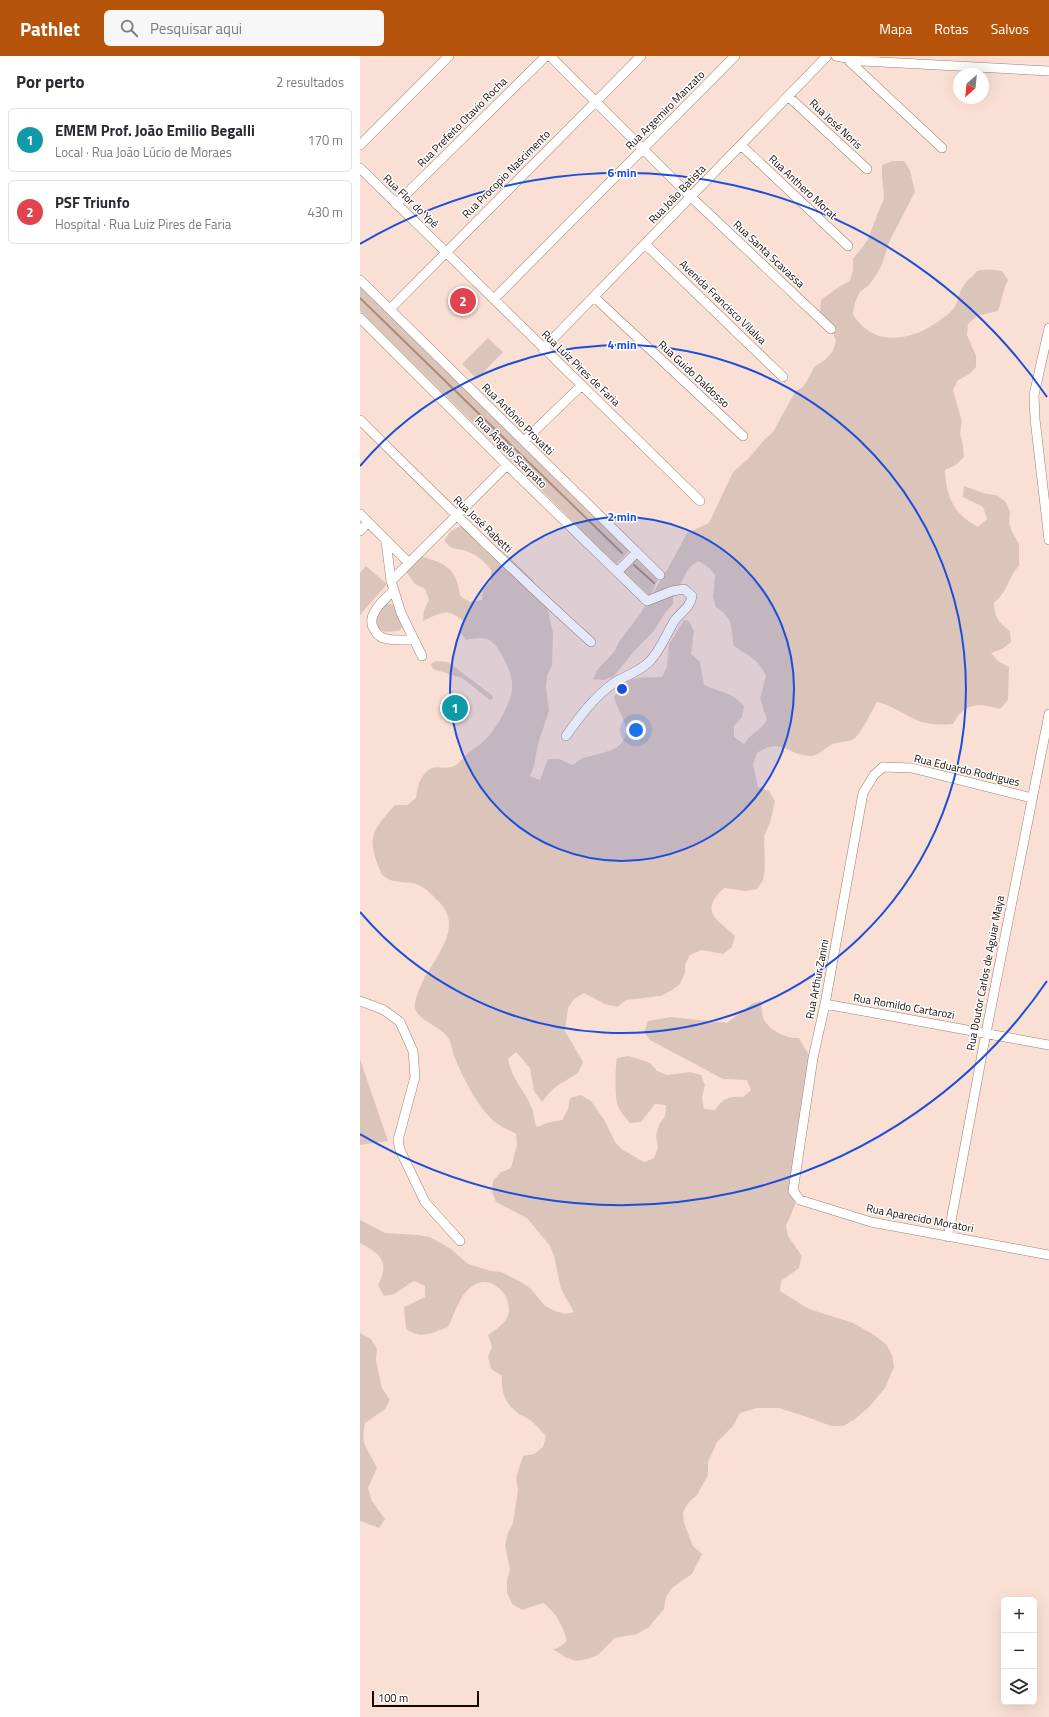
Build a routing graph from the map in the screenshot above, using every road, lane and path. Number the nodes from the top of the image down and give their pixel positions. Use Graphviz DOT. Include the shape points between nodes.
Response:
graph roads {
  1 [pos="449,56"];
  2 [pos="546,56"];
  3 [pos="550,56"];
  4 [pos="640,56"];
  5 [pos="735,56"];
  6 [pos="828,56"];
  7 [pos="836,56"];
  8 [pos="846,58"];
  9 [pos="1049,71"];
  10 [pos="789,97"];
  11 [pos="595,101"];
  12 [pos="360,145"];
  13 [pos="742,146"];
  14 [pos="942,148"];
  15 [pos="644,149"];
  16 [pos="360,168"];
  17 [pos="867,169"];
  18 [pos="691,197"];
  19 [pos="396,204"];
  20 [pos="645,244"];
  21 [pos="848,246"];
  22 [pos="446,252"];
  23 [pos="360,280"];
  24 [pos="594,297"];
  25 [pos="494,299"];
  26 [pos="390,310"];
  27 [pos="360,318"];
  28 [pos="831,328"];
  29 [pos="1049,328"];
  30 [pos="543,349"];
  31 [pos="783,377"];
  32 [pos="581,386"];
  33 [pos="360,420"];
  34 [pos="743,436"];
  35 [pos="524,441"];
  36 [pos="507,465"];
  37 [pos="700,501"];
  38 [pos="360,514"];
  39 [pos="457,515"];
  40 [pos="368,522"];
  41 [pos="360,531"];
  42 [pos="1049,540"];
  43 [pos="386,541"];
  44 [pos="637,552"];
  45 [pos="409,563"];
  46 [pos="617,572"];
  47 [pos="660,575"];
  48 [pos="391,581"];
  49 [pos="394,590"];
  50 [pos="414,640"];
  51 [pos="591,642"];
  52 [pos="422,656"];
  53 [pos="1049,714"];
  54 [pos="566,736"];
  55 [pos="874,775"];
  56 [pos="1032,798"];
  57 [pos="360,1001"];
  58 [pos="825,1004"];
  59 [pos="986,1033"];
  60 [pos="1049,1045"];
  61 [pos="793,1192"];
  62 [pos="948,1237"];
  63 [pos="460,1241"];
  64 [pos="1049,1255"];
  1 -- 12 [label="street"];
  2 -- 19 [label="street, Rua Prefeito Otavio Rocha"];
  3 -- 11 [label="street, Rua Santa Scavassa"];
  4 -- 11 [label="street, Rua Procopio Nascimento"];
  5 -- 15 [label="street, Rua Argemiro Manzato"];
  6 -- 10 [label="street, Rua João Batista"];
  7 -- 8 [label="street"];
  8 -- 9 [label="street"];
  8 -- 14 [label="street"];
  10 -- 13 [label="street, Rua João Batista"];
  10 -- 17 [label="street, Rua José Noris"];
  11 -- 15 [label="street, Rua Santa Scavassa"];
  11 -- 22 [label="street, Rua Procopio Nascimento"];
  13 -- 18 [label="street, Rua João Batista"];
  13 -- 21 [label="street, Rua Anthero Morat"];
  15 -- 18 [label="street, Rua Santa Scavassa"];
  15 -- 25 [label="street, Rua Argemiro Manzato"];
  16 -- 19 [label="street, Rua Flor do Ypê"];
  18 -- 20 [label="street, Rua João Batista"];
  18 -- 28 [label="street, Rua Santa Scavassa"];
  19 -- 22 [label="street, Rua Flor do Ypê"];
  20 -- 24 [label="street, Rua João Batista"];
  20 -- 31 [label="street, Avenida Francisco Vilalva"];
  22 -- 25 [label="street, Rua Luiz Pires de Faria"];
  22 -- 26 [label="street, Rua Procopio Nascimento"];
  23 -- 26 [label="street, Rua Antônio Provatti"];
  24 -- 30 [label="street, Rua João Batista"];
  24 -- 34 [label="street, Rua Guido Daldosso"];
  25 -- 30 [label="street, Rua Luiz Pires de Faria"];
  26 -- 35 [label="street, Rua Antônio Provatti"];
  27 -- 36 [label="street, Rua Ângelo Scarpato"];
  29 -- 42 [label="street" via="1034,395"];
  30 -- 32 [label="street, Rua Luiz Pires de Faria"];
  32 -- 35 [label="street"];
  32 -- 37 [label="street, Rua Luiz Pires de Faria"];
  33 -- 39 [label="street, Rua José Rabetti"];
  35 -- 44 [label="street, Rua Antônio Provatti"];
  36 -- 39 [label="street"];
  36 -- 46 [label="street, Rua Ângelo Scarpato"];
  38 -- 40 [label="street"];
  39 -- 45 [label="street"];
  39 -- 51 [label="street, Rua José Rabetti"];
  40 -- 41 [label="street"];
  40 -- 43 [label="street"];
  43 -- 45 [label="street"];
  43 -- 48 [label="street"];
  44 -- 46 [label="street"];
  44 -- 47 [label="street, Rua Antônio Provatti"];
  45 -- 48 [label="street"];
  46 -- 54 [label="street, Rua Ângelo Scarpato" via="647,601 684,589 692,596 691,603 676,619 649,662 598,696"];
  48 -- 49 [label="street"];
  49 -- 50 [label="street" via="401,613"];
  49 -- 50 [label="street" via="375,610 372,626 378,636"];
  50 -- 52 [label="street"];
  53 -- 56 [label="street, Rua Doutor Carlos de Aguiar Maya"];
  55 -- 56 [label="street, Rua Eduardo Rodrigues" via="883,767 912,768"];
  55 -- 58 [label="street, Rua Arthur Zanini" via="864,793"];
  56 -- 59 [label="street, Rua Doutor Carlos de Aguiar Maya"];
  57 -- 63 [label="street" via="384,1010 400,1022 413,1051 415,1077 398,1140 400,1150 425,1202"];
  58 -- 59 [label="street, Rua Romildo Cartarozi"];
  58 -- 61 [label="street, Rua Arthur Zanini" via="813,1058"];
  59 -- 60 [label="street, Rua Romildo Cartarozi"];
  59 -- 62 [label="street, Rua Doutor Carlos de Aguiar Maya"];
  61 -- 62 [label="street, Rua Aparecido Moratori" via="800,1200 871,1222"];
  62 -- 64 [label="street, Rua Aparecido Moratori"];
}
